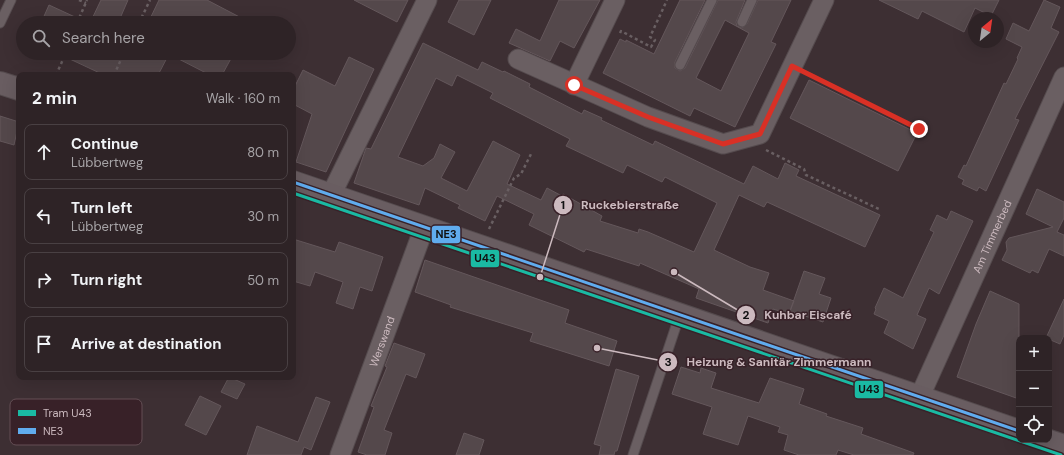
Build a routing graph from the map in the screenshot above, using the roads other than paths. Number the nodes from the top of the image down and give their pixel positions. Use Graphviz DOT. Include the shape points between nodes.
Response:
graph roads {
  1 [pos="11,0"];
  2 [pos="427,0"];
  3 [pos="615,0"];
  4 [pos="712,0"];
  5 [pos="752,0"];
  6 [pos="824,0"];
  7 [pos="0,22"];
  8 [pos="742,22"];
  9 [pos="518,59"];
  10 [pos="680,64"];
  11 [pos="1064,77"];
  12 [pos="0,82"];
  13 [pos="574,85"];
  14 [pos="16,88"];
  15 [pos="296,183"];
  16 [pos="331,195"];
  17 [pos="424,228"];
  18 [pos="680,314"];
  19 [pos="920,396"];
  20 [pos="1016,430"];
  21 [pos="1052,442"];
  22 [pos="1064,446"];
  23 [pos="340,455"];
  24 [pos="633,455"];
  1 -- 7 [label="lane"];
  2 -- 16 [label="street"];
  3 -- 13 [label="street"];
  4 -- 10 [label="lane"];
  5 -- 8 [label="lane"];
  6 -- 13 [label="street" via="760,134 723,144 648,117"];
  9 -- 13 [label="street"];
  11 -- 19 [label="street, Am Timmerbed"];
  12 -- 14 [label="main road"];
  15 -- 16 [label="main road"];
  16 -- 17 [label="main road"];
  17 -- 18 [label="main road"];
  17 -- 23 [label="street, Werswand"];
  18 -- 19 [label="main road"];
  18 -- 24 [label="lane"];
  19 -- 20 [label="main road"];
  21 -- 22 [label="main road"];
}
